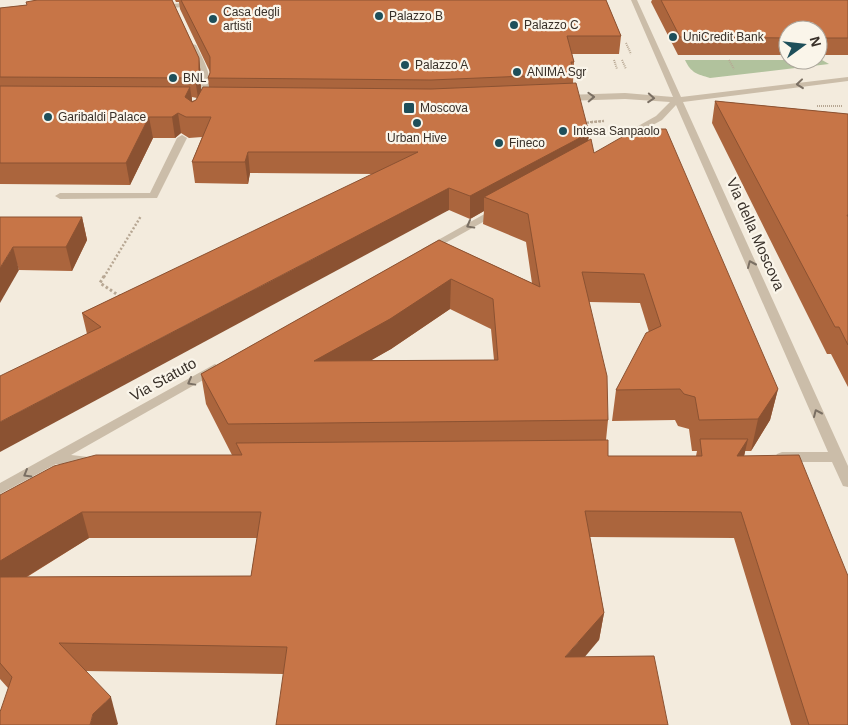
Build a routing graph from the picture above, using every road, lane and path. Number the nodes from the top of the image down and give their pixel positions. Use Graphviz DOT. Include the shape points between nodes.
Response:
graph roads {
  1 [pos="228,0"];
  2 [pos="634,0"];
  3 [pos="171,3"];
  4 [pos="177,15"];
  5 [pos="190,41"];
  6 [pos="614,60"];
  7 [pos="622,60"];
  8 [pos="729,60"];
  9 [pos="617,69"];
  10 [pos="734,69"];
  11 [pos="626,70"];
  12 [pos="848,79"];
  13 [pos="553,99"];
  14 [pos="678,100"];
  15 [pos="211,103"];
  16 [pos="817,106"];
  17 [pos="843,106"];
  18 [pos="607,131"];
  19 [pos="582,132"];
  20 [pos="182,138"];
  21 [pos="617,142"];
  22 [pos="60,196"];
  23 [pos="153,196"];
  24 [pos="506,204"];
  25 [pos="420,253"];
  26 [pos="125,300"];
  27 [pos="222,364"];
  28 [pos="769,457"];
  29 [pos="837,457"];
  30 [pos="54,459"];
  31 [pos="103,462"];
  32 [pos="848,482"];
  33 [pos="0,490"];
  1 -- 3 [label="street"];
  2 -- 14 [label="street, Via della Moscova"];
  3 -- 4 [label="street"];
  5 -- 15 [label="street" via="208,82 207,92 197,105"];
  6 -- 9 [label="path"];
  7 -- 11 [label="path"];
  8 -- 10 [label="path"];
  12 -- 14 [label="street, one-way"];
  13 -- 14 [label="street, one-way" via="625,96"];
  14 -- 21 [label="street" via="659,118"];
  29 -- 14 [label="street, Via della Moscova, one-way"];
  16 -- 17 [label="path"];
  18 -- 19 [label="path"];
  20 -- 23 [label="street"];
  22 -- 23 [label="street"];
  23 -- 26 [label="path" via="100,284"];
  24 -- 25 [label="street, one-way"];
  27 -- 30 [label="street, Via Statuto, one-way"];
  28 -- 29 [label="street"];
  29 -- 32 [label="street, Via della Moscova"];
  30 -- 31 [label="street"];
  30 -- 33 [label="street, Via Statuto, one-way"];
}
